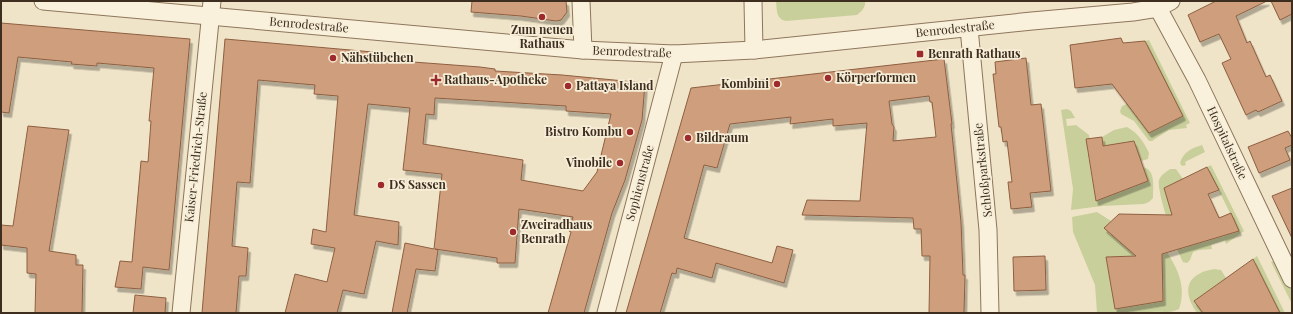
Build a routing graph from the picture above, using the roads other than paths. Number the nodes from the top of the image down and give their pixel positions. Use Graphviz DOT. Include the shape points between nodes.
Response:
graph roads {
  1 [pos="43,1"];
  2 [pos="581,1"];
  3 [pos="753,1"];
  4 [pos="1164,4"];
  5 [pos="1105,8"];
  6 [pos="211,9"];
  7 [pos="969,28"];
  8 [pos="583,50"];
  9 [pos="754,50"];
  10 [pos="674,54"];
  11 [pos="1292,279"];
  12 [pos="181,313"];
  13 [pos="606,313"];
  14 [pos="990,313"];
  1 -- 6 [label="street, Benrodestraße"];
  2 -- 8 [label="street"];
  3 -- 9 [label="street"];
  4 -- 5 [label="street, Benrodestraße"];
  4 -- 11 [label="street, Hospitalstraße" via="1197,80"];
  5 -- 7 [label="street, Benrodestraße"];
  6 -- 8 [label="street, Benrodestraße"];
  6 -- 12 [label="street, Kaiser-Friedrich-Straße"];
  7 -- 9 [label="street, Benrodestraße"];
  7 -- 14 [label="street, Schloßparkstraße" via="988,230"];
  8 -- 10 [label="street, Benrodestraße"];
  9 -- 10 [label="street, Benrodestraße"];
  10 -- 13 [label="street, Sophienstraße"];
}
